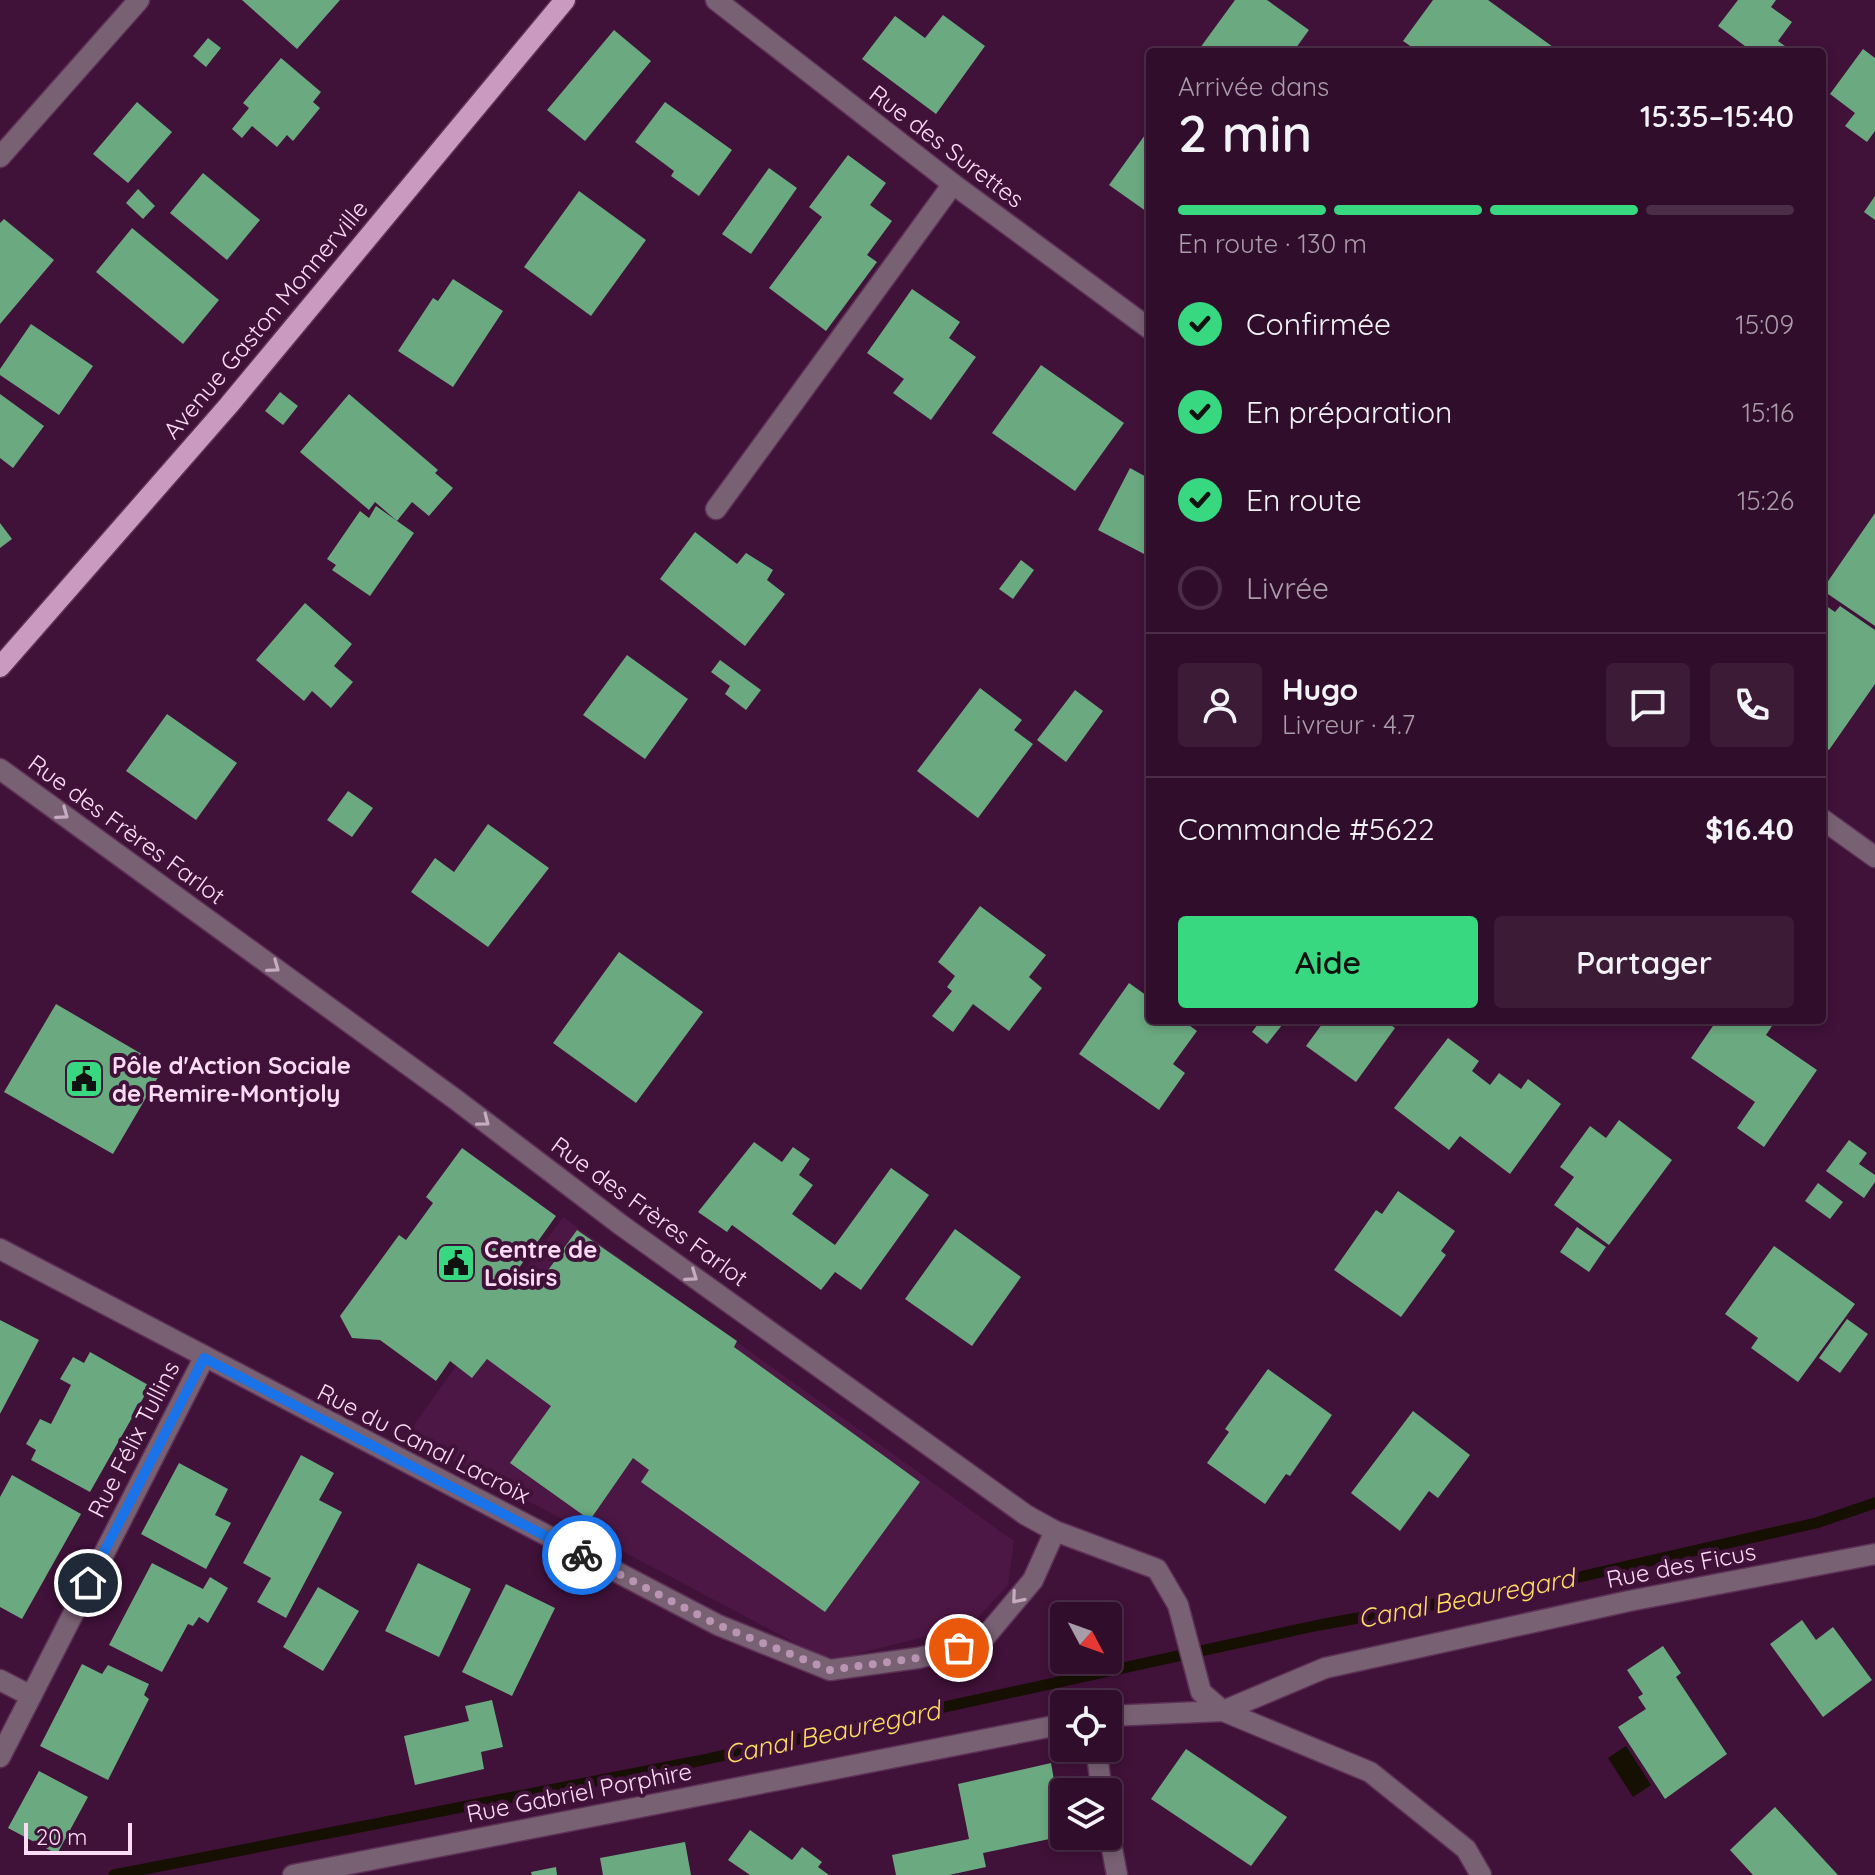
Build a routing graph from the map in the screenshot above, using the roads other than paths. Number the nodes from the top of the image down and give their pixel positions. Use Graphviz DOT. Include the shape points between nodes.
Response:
graph roads {
  1 [pos="139,0"];
  2 [pos="565,0"];
  3 [pos="716,0"];
  4 [pos="0,157"];
  5 [pos="953,184"];
  6 [pos="1146,326"];
  7 [pos="716,509"];
  8 [pos="0,667"];
  9 [pos="0,769"];
  10 [pos="1826,822"];
  11 [pos="1875,857"];
  12 [pos="0,1249"];
  13 [pos="204,1358"];
  14 [pos="1055,1531"];
  15 [pos="1875,1554"];
  16 [pos="0,1680"];
  17 [pos="31,1696"];
  18 [pos="1223,1711"];
  19 [pos="1122,1715"];
  20 [pos="1050,1727"];
  21 [pos="0,1757"];
  22 [pos="1112,1850"];
  23 [pos="293,1875"];
  24 [pos="1117,1875"];
  25 [pos="1481,1875"];
  1 -- 4 [label="street"];
  2 -- 8 [label="main road, Avenue Gaston Monnerville" via="219,417"];
  3 -- 5 [label="street, Rue des Surettes"];
  5 -- 6 [label="street, Rue des Surettes"];
  5 -- 7 [label="street"];
  9 -- 14 [label="street, Rue des Frères Farlot, one-way" via="621,1225"];
  10 -- 11 [label="street"];
  12 -- 13 [label="street, Rue du Canal Lacroix"];
  14 -- 13 [label="street, Rue du Canal Lacroix, one-way" via="1033,1580 980,1643 830,1670 718,1625"];
  13 -- 17 [label="street, Rue Félix Tullins"];
  14 -- 18 [label="street, Rue des Frères Farlot" via="1157,1569 1178,1605 1201,1692"];
  15 -- 18 [label="street, Rue des Ficus" via="1325,1668"];
  16 -- 17 [label="street"];
  17 -- 21 [label="street, Rue Félix Tullins"];
  18 -- 19 [label="street"];
  18 -- 25 [label="street" via="1370,1772 1466,1849"];
  20 -- 23 [label="street, Rue Gabriel Porphire"];
  22 -- 24 [label="street"];
}
